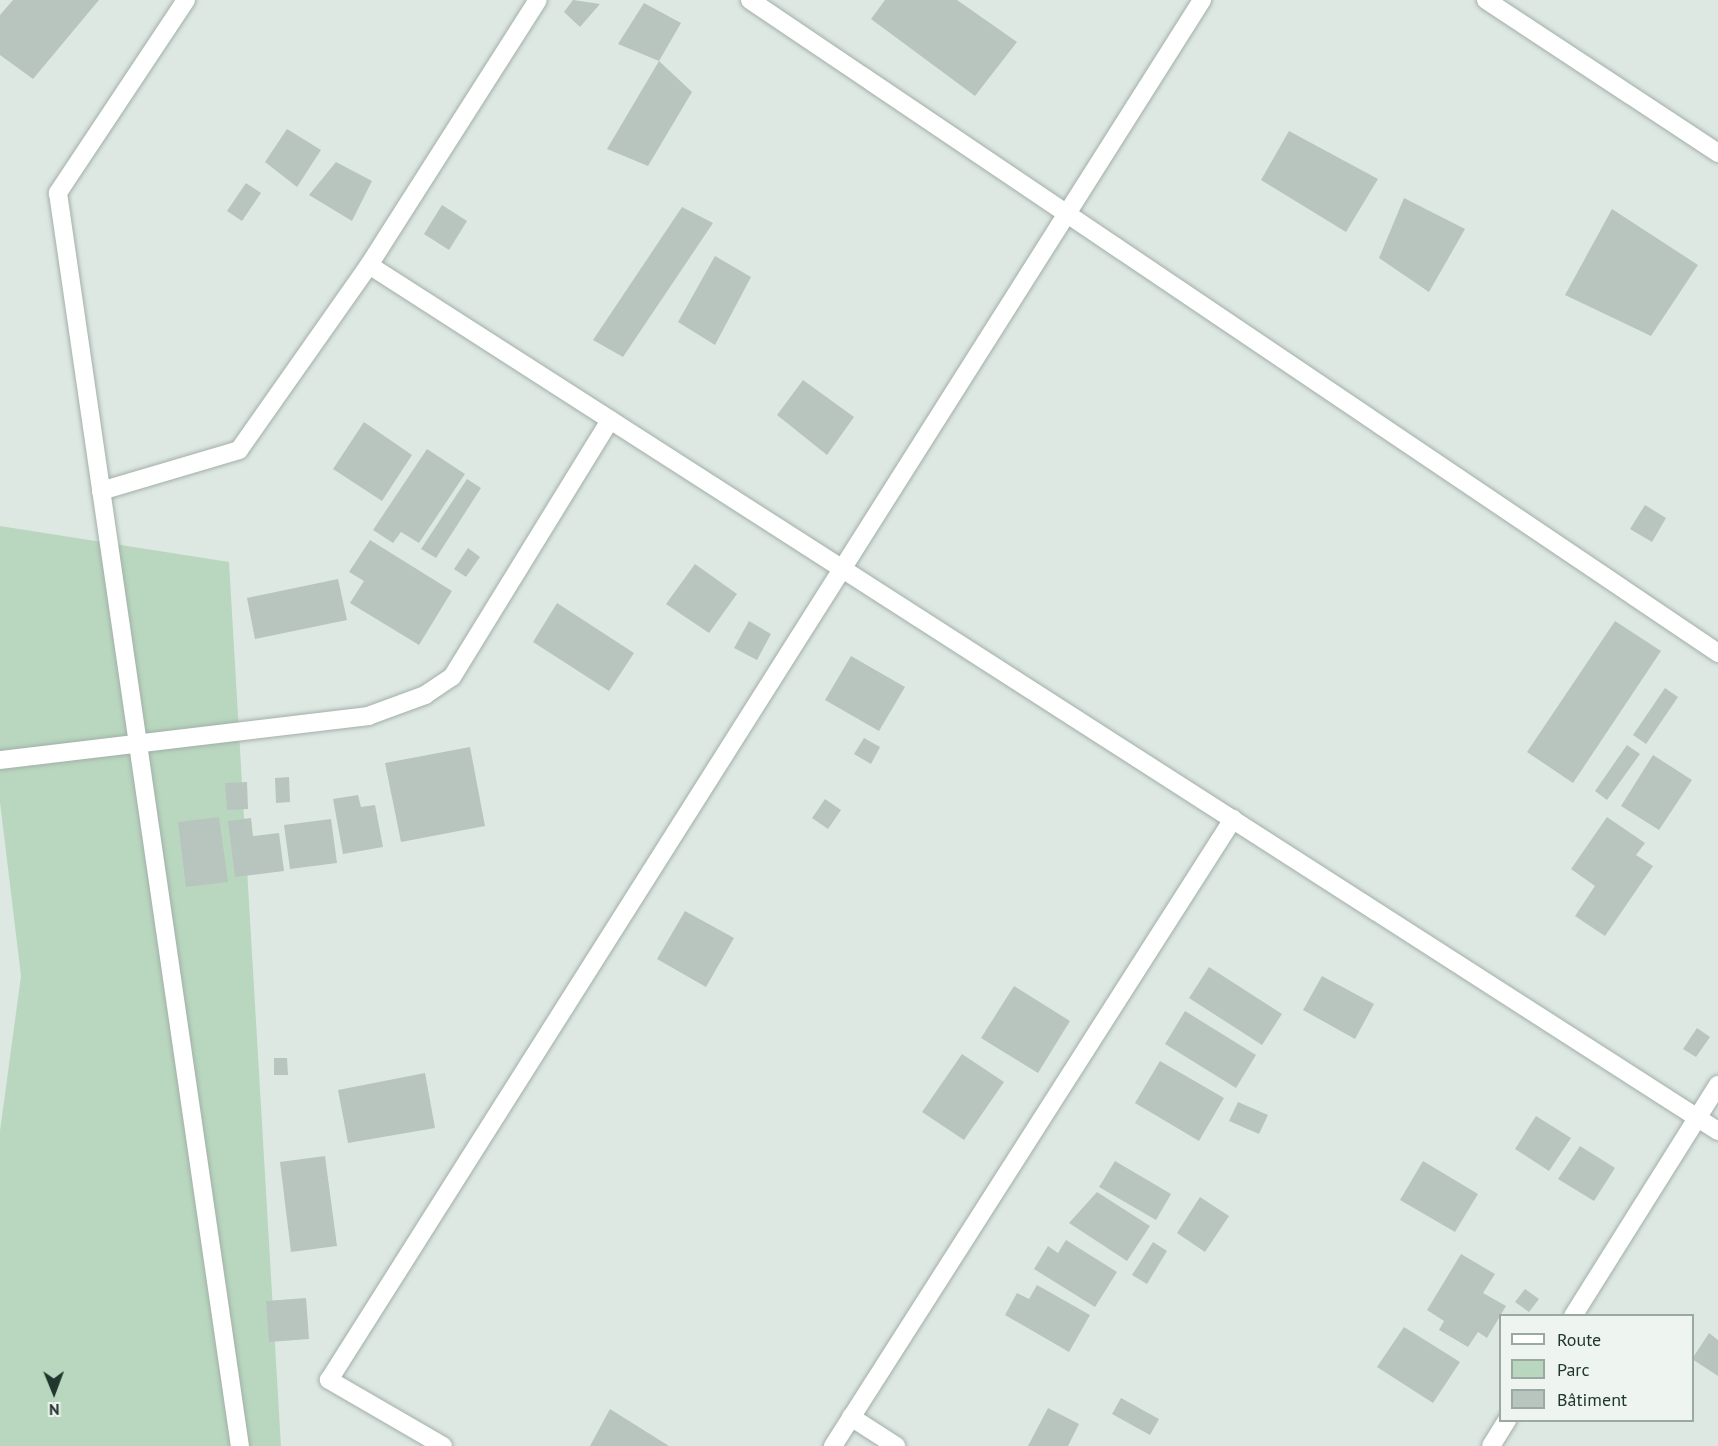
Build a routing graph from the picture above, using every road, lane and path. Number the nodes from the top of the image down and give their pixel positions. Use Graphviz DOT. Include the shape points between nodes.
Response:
graph roads {
  1 [pos="186,0"];
  2 [pos="538,0"];
  3 [pos="750,0"];
  4 [pos="1202,0"];
  5 [pos="1486,0"];
  6 [pos="1718,153"];
  7 [pos="1067,214"];
  8 [pos="369,265"];
  9 [pos="610,420"];
  10 [pos="101,491"];
  11 [pos="842,569"];
  12 [pos="1718,653"];
  13 [pos="138,740"];
  14 [pos="0,760"];
  15 [pos="1233,819"];
  16 [pos="1718,1085"];
  17 [pos="1698,1118"];
  18 [pos="1718,1131"];
  19 [pos="1574,1314"];
  20 [pos="851,1417"];
  21 [pos="1506,1422"];
  22 [pos="240,1446"];
  23 [pos="443,1446"];
  24 [pos="833,1446"];
  25 [pos="896,1446"];
  26 [pos="1491,1446"];
  1 -- 10 [label="street" via="58,193"];
  2 -- 8 [label="street"];
  3 -- 7 [label="street"];
  4 -- 7 [label="street"];
  5 -- 6 [label="street"];
  7 -- 11 [label="street"];
  7 -- 12 [label="street"];
  8 -- 9 [label="street"];
  8 -- 10 [label="street" via="239,450"];
  9 -- 11 [label="street"];
  9 -- 13 [label="street" via="452,677 425,695 368,716"];
  10 -- 13 [label="street"];
  11 -- 15 [label="street"];
  11 -- 23 [label="street" via="329,1380"];
  13 -- 14 [label="street"];
  13 -- 22 [label="street"];
  15 -- 17 [label="street"];
  15 -- 20 [label="street"];
  16 -- 17 [label="street"];
  17 -- 18 [label="street"];
  17 -- 19 [label="street"];
  20 -- 24 [label="street"];
  20 -- 25 [label="street"];
  21 -- 26 [label="street"];
}
